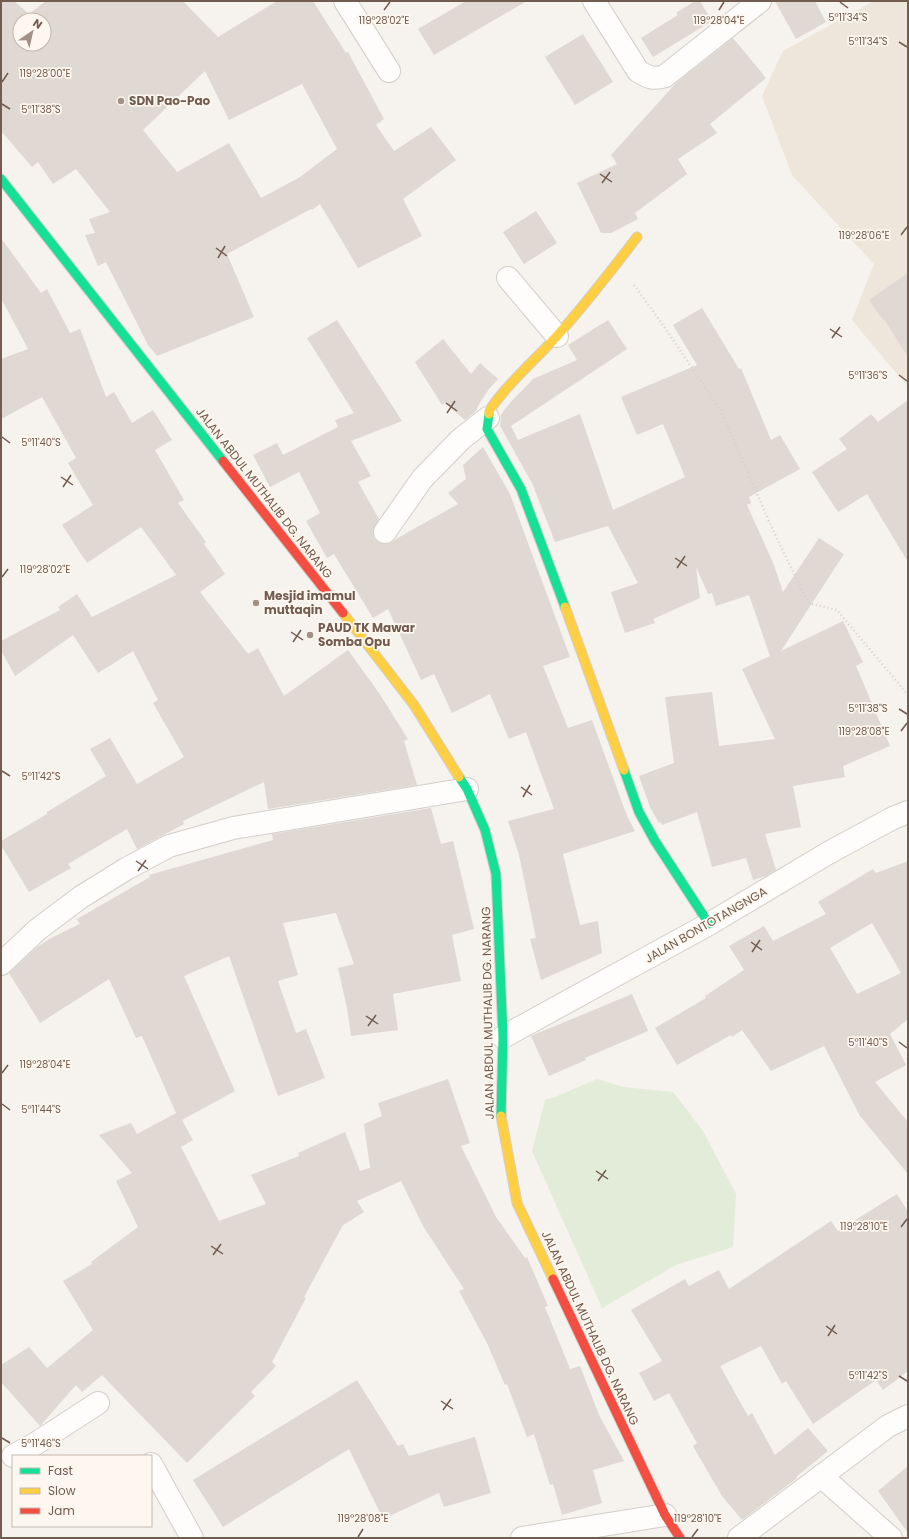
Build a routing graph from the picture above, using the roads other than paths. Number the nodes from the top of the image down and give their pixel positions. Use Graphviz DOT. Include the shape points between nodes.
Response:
graph roads {
  1 [pos="345,1"];
  2 [pos="594,1"];
  3 [pos="760,1"];
  4 [pos="389,71"];
  5 [pos="1,179"];
  6 [pos="637,237"];
  7 [pos="508,278"];
  8 [pos="557,336"];
  9 [pos="488,418"];
  10 [pos="386,532"];
  11 [pos="466,789"];
  12 [pos="908,812"];
  13 [pos="710,924"];
  14 [pos="1,964"];
  15 [pos="503,1037"];
  16 [pos="98,1403"];
  17 [pos="908,1416"];
  18 [pos="15,1455"];
  19 [pos="12,1457"];
  20 [pos="1,1463"];
  21 [pos="152,1466"];
  22 [pos="821,1476"];
  23 [pos="665,1515"];
  24 [pos="192,1538"];
  25 [pos="522,1538"];
  26 [pos="680,1538"];
  27 [pos="739,1538"];
  28 [pos="891,1538"];
  1 -- 4 [label="street"];
  2 -- 3 [label="street" via="638,71 649,78 664,76"];
  5 -- 11 [label="main road, JALAN ABDUL MUTHALIB DG. NARANG" via="414,705"];
  6 -- 8 [label="main road"];
  7 -- 8 [label="street"];
  8 -- 9 [label="main road" via="499,396 489,411"];
  9 -- 10 [label="street" via="461,439 422,479"];
  9 -- 13 [label="main road" via="487,429 521,489 639,812"];
  11 -- 14 [label="street" via="232,828 169,846 82,896 37,930"];
  11 -- 15 [label="main road, JALAN ABDUL MUTHALIB DG. NARANG" via="485,830 496,874"];
  12 -- 13 [label="street, JALAN BONTOTANGNGA" via="830,852"];
  13 -- 15 [label="street, JALAN BONTOTANGNGA"];
  15 -- 23 [label="main road, JALAN ABDUL MUTHALIB DG. NARANG" via="501,1116 517,1203"];
  16 -- 18 [label="street"];
  17 -- 22 [label="street" via="888,1426"];
  19 -- 20 [label="street"];
  21 -- 24 [label="street"];
  22 -- 27 [label="street"];
  22 -- 28 [label="street"];
  23 -- 25 [label="street"];
  23 -- 26 [label="main road, JALAN ABDUL MUTHALIB DG. NARANG"];
}
